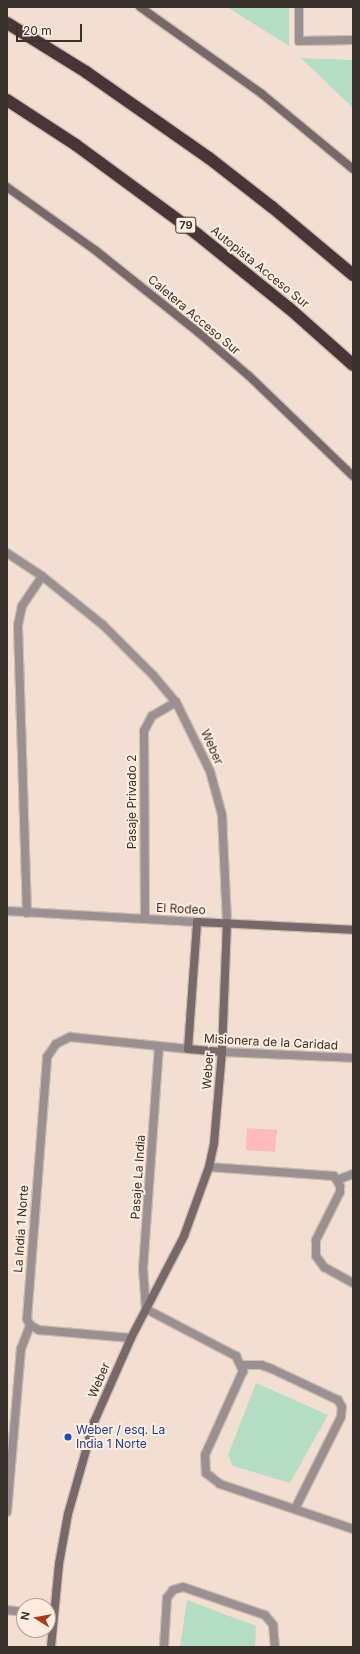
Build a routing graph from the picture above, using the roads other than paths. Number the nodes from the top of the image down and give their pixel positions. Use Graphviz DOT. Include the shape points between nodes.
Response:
graph roads {
  1 [pos="140,7"];
  2 [pos="299,7"];
  3 [pos="7,23"];
  4 [pos="353,40"];
  5 [pos="7,100"];
  6 [pos="353,169"];
  7 [pos="7,187"];
  8 [pos="353,275"];
  9 [pos="353,365"];
  10 [pos="353,476"];
  11 [pos="7,553"];
  12 [pos="42,576"];
  13 [pos="176,702"];
  14 [pos="7,911"];
  15 [pos="27,913"];
  16 [pos="144,919"];
  17 [pos="197,922"];
  18 [pos="227,923"];
  19 [pos="353,930"];
  20 [pos="159,1046"];
  21 [pos="188,1049"];
  22 [pos="222,1052"];
  23 [pos="353,1058"];
  24 [pos="209,1167"];
  25 [pos="353,1174"];
  26 [pos="337,1180"];
  27 [pos="353,1284"];
  28 [pos="146,1309"];
  29 [pos="30,1324"];
  30 [pos="131,1338"];
  31 [pos="242,1365"];
  32 [pos="295,1509"];
  33 [pos="7,1512"];
  34 [pos="353,1529"];
  35 [pos="54,1598"];
  36 [pos="164,1647"];
  37 [pos="275,1647"];
  1 -- 6 [label="street" via="262,94"];
  2 -- 4 [label="street" via="299,41"];
  3 -- 8 [label="highway" via="86,72 209,158 272,206"];
  5 -- 9 [label="highway, Autopista Acceso Sur / 79" via="76,145 197,234 290,309"];
  7 -- 10 [label="street, Caletera Acceso Sur" via="95,250 199,333"];
  11 -- 12 [label="street, Weber"];
  12 -- 13 [label="street, Weber" via="103,625 153,674"];
  12 -- 15 [label="street" via="22,606 18,625"];
  13 -- 16 [label="street, Pasaje Privado 2" via="152,716 144,731"];
  13 -- 18 [label="street, Weber" via="210,771 222,814"];
  14 -- 15 [label="street, El Rodeo"];
  15 -- 16 [label="street, El Rodeo"];
  16 -- 17 [label="street, El Rodeo"];
  17 -- 18 [label="street, El Rodeo"];
  17 -- 21 [label="street, Weber"];
  18 -- 19 [label="street, El Rodeo"];
  18 -- 22 [label="street, Weber"];
  20 -- 21 [label="street"];
  20 -- 28 [label="street, Pasaje La India" via="143,1268"];
  20 -- 29 [label="street, La India 1 Norte" via="70,1037 50,1050 45,1065 27,1312"];
  21 -- 22 [label="street, Misionera de la Caridad"];
  22 -- 23 [label="street, Misionera de la Caridad"];
  22 -- 24 [label="street, Weber" via="214,1143"];
  24 -- 26 [label="street" via="328,1174"];
  24 -- 28 [label="street, Weber" via="184,1236"];
  25 -- 26 [label="street"];
  26 -- 27 [label="street" via="340,1192 316,1240 316,1256 324,1267"];
  28 -- 30 [label="street, Weber"];
  28 -- 31 [label="street" via="231,1352"];
  29 -- 30 [label="street" via="44,1331"];
  29 -- 33 [label="street, La India 1 Norte" via="21,1349"];
  30 -- 35 [label="street, Weber" via="97,1415 80,1465 61,1550"];
  31 -- 32 [label="street" via="242,1377 205,1455 206,1473 220,1484"];
  31 -- 32 [label="street" via="260,1365 272,1369 338,1400 342,1407"];
  32 -- 34 [label="street"];
  36 -- 37 [label="street" via="167,1598 173,1590 183,1588 265,1615 273,1625"];
}
